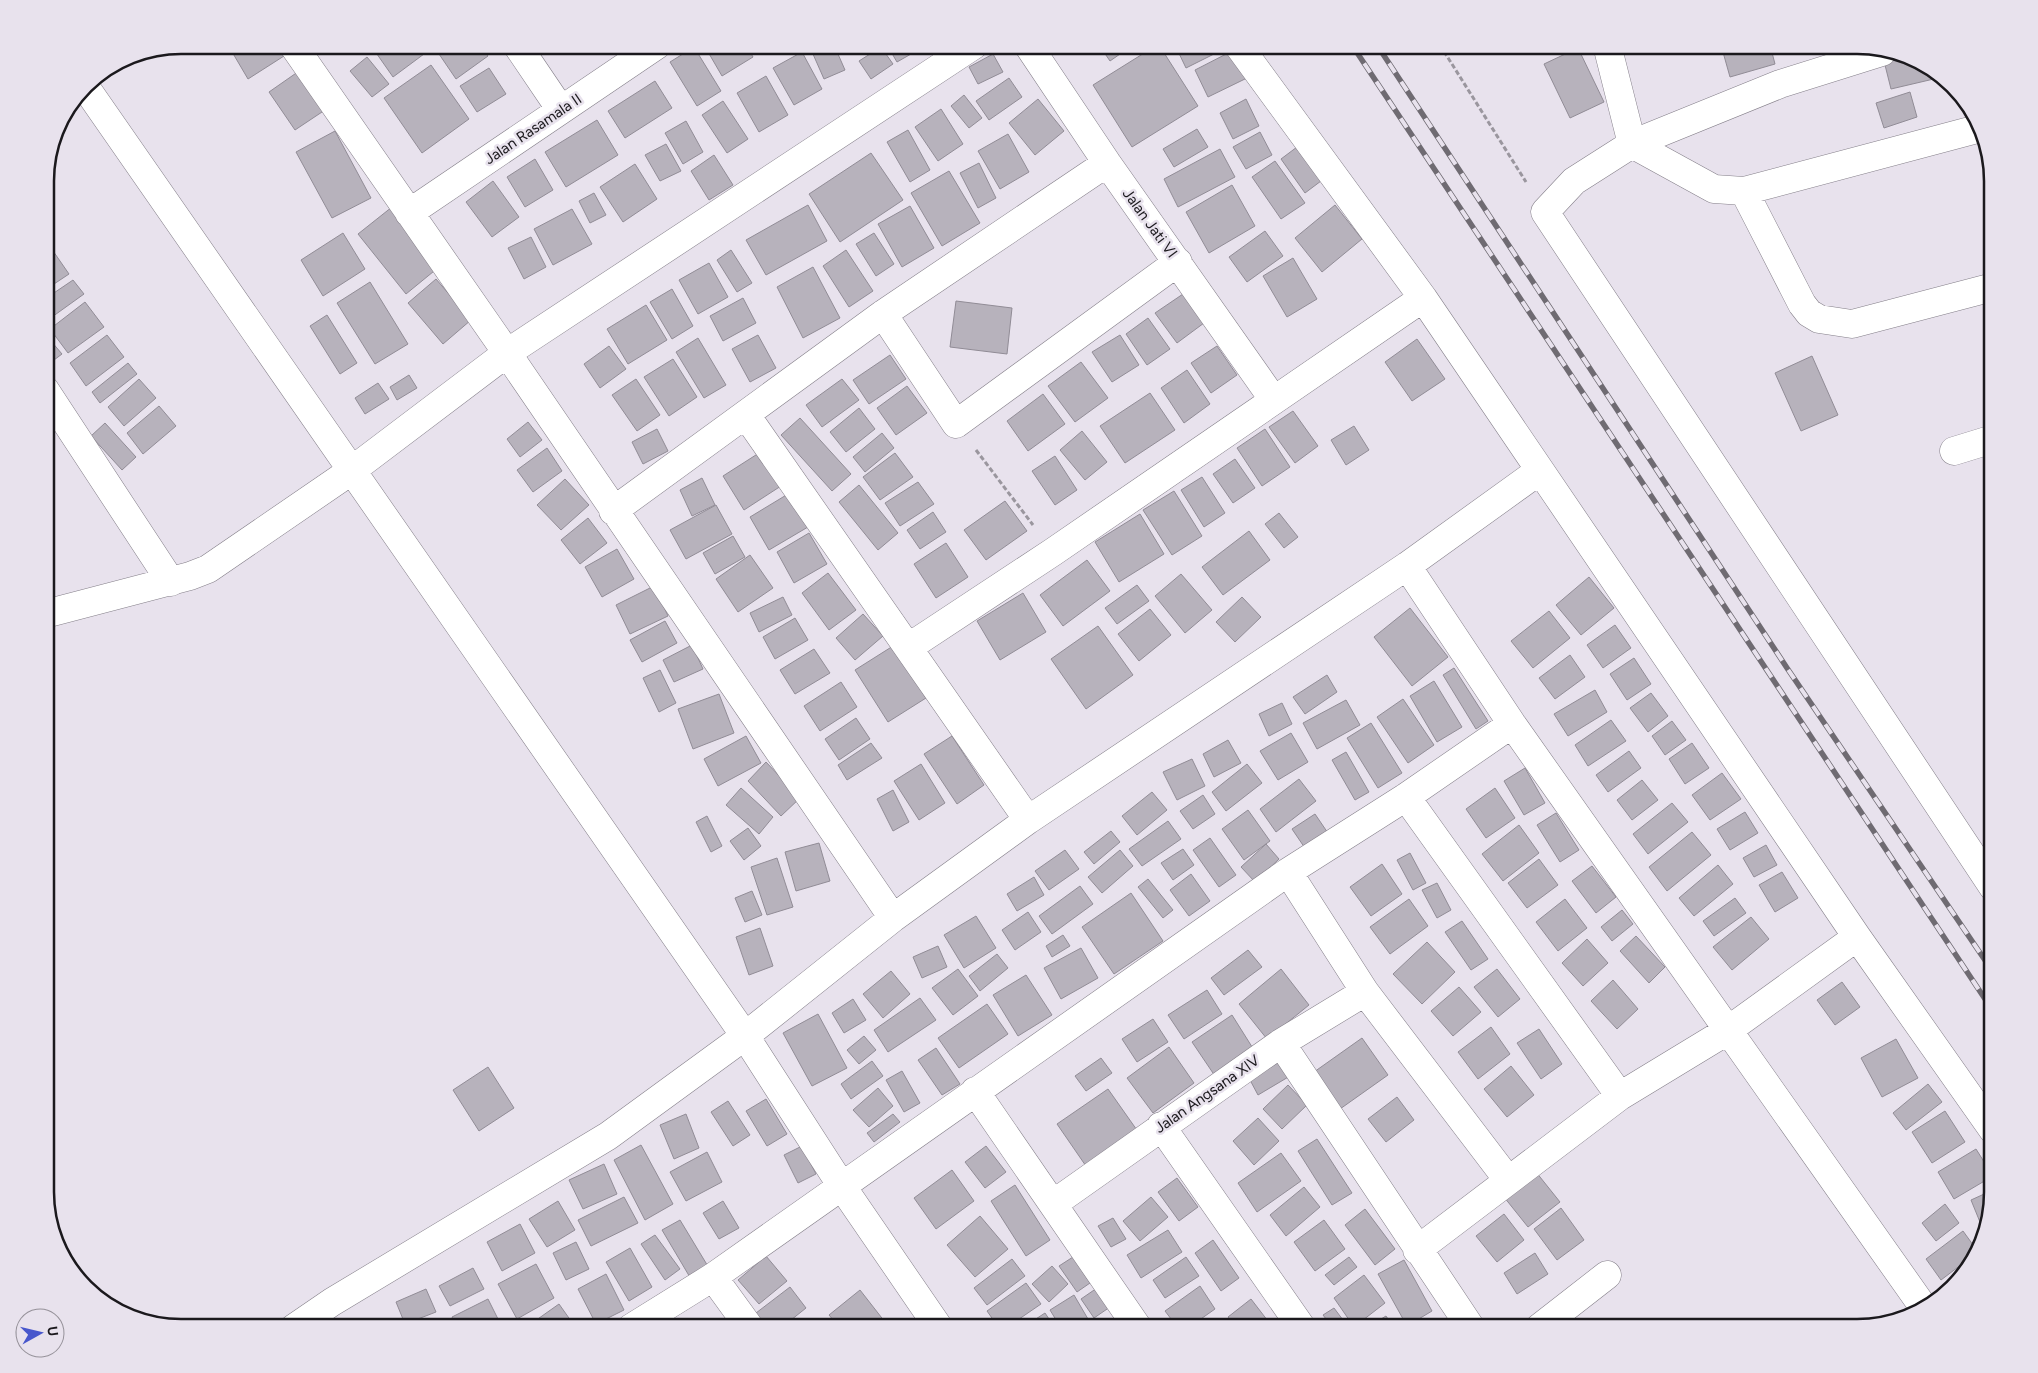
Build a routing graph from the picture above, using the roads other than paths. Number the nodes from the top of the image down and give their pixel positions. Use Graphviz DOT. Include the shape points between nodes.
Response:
graph roads {
  1 [pos="299,54"];
  2 [pos="523,54"];
  3 [pos="644,54"];
  4 [pos="960,54"];
  5 [pos="1034,54"];
  6 [pos="1245,54"];
  7 [pos="1609,54"];
  8 [pos="1873,55"];
  9 [pos="89,93"];
  10 [pos="561,110"];
  11 [pos="1974,130"];
  12 [pos="1632,144"];
  13 [pos="1108,163"];
  14 [pos="1744,191"];
  15 [pos="409,213"];
  16 [pos="1178,262"];
  17 [pos="1984,289"];
  18 [pos="1423,298"];
  19 [pos="883,314"];
  20 [pos="507,353"];
  21 [pos="1273,400"];
  22 [pos="54,404"];
  23 [pos="746,415"];
  24 [pos="1984,442"];
  25 [pos="1954,451"];
  26 [pos="351,471"];
  27 [pos="1539,471"];
  28 [pos="613,511"];
  29 [pos="1407,566"];
  30 [pos="171,582"];
  31 [pos="54,612"];
  32 [pos="909,647"];
  33 [pos="1512,724"];
  34 [pos="1406,798"];
  35 [pos="1028,820"];
  36 [pos="1288,872"];
  37 [pos="1984,873"];
  38 [pos="893,918"];
  39 [pos="1856,937"];
  40 [pos="1365,992"];
  41 [pos="1727,1031"];
  42 [pos="745,1036"];
  43 [pos="1281,1044"];
  44 [pos="976,1092"];
  45 [pos="1620,1096"];
  46 [pos="1984,1117"];
  47 [pos="1161,1126"];
  48 [pos="1508,1180"];
  49 [pos="842,1188"];
  50 [pos="1053,1204"];
  51 [pos="1417,1250"];
  52 [pos="1607,1276"];
  53 [pos="713,1277"];
  54 [pos="1920,1303"];
  55 [pos="307,1319"];
  56 [pos="645,1319"];
  57 [pos="743,1319"];
  58 [pos="933,1319"];
  59 [pos="1132,1319"];
  60 [pos="1296,1319"];
  61 [pos="1465,1319"];
  62 [pos="1552,1319"];
  1 -- 15 [label="street"];
  2 -- 10 [label="street"];
  3 -- 10 [label="street, Jalan Rasamala II"];
  4 -- 20 [label="street"];
  5 -- 13 [label="street, Jalan Jati VI"];
  6 -- 18 [label="street"];
  7 -- 12 [label="street"];
  8 -- 12 [label="street" via="1780,84"];
  9 -- 26 [label="street"];
  10 -- 15 [label="street, Jalan Rasamala II"];
  11 -- 14 [label="street"];
  12 -- 14 [label="street" via="1714,189"];
  12 -- 37 [label="street" via="1574,182 1545,212"];
  13 -- 16 [label="street, Jalan Jati VI"];
  13 -- 19 [label="street"];
  14 -- 17 [label="street" via="1802,304 1819,319 1852,324"];
  15 -- 20 [label="street"];
  16 -- 19 [label="street" via="956,424"];
  16 -- 21 [label="street, Jalan Jati VI"];
  18 -- 21 [label="street"];
  18 -- 27 [label="street"];
  19 -- 23 [label="street"];
  20 -- 26 [label="street"];
  20 -- 28 [label="street"];
  21 -- 32 [label="street"];
  22 -- 30 [label="street"];
  23 -- 28 [label="street"];
  23 -- 32 [label="street"];
  24 -- 25 [label="street"];
  26 -- 30 [label="street" via="208,569"];
  26 -- 42 [label="street"];
  27 -- 29 [label="street"];
  27 -- 39 [label="street"];
  28 -- 38 [label="street"];
  29 -- 33 [label="street"];
  29 -- 35 [label="street"];
  30 -- 31 [label="street"];
  32 -- 35 [label="street"];
  33 -- 34 [label="street"];
  33 -- 41 [label="street"];
  34 -- 36 [label="street"];
  34 -- 45 [label="street"];
  35 -- 38 [label="street"];
  36 -- 40 [label="street"];
  36 -- 44 [label="street"];
  38 -- 42 [label="street"];
  39 -- 41 [label="street"];
  39 -- 46 [label="street"];
  40 -- 43 [label="street, Jalan Angsana XIV"];
  40 -- 48 [label="street"];
  41 -- 45 [label="street"];
  41 -- 54 [label="street"];
  42 -- 49 [label="street"];
  42 -- 55 [label="street" via="608,1136"];
  43 -- 47 [label="street, Jalan Angsana XIV"];
  43 -- 51 [label="street"];
  44 -- 49 [label="street"];
  44 -- 50 [label="street"];
  45 -- 48 [label="street"];
  47 -- 50 [label="street, Jalan Angsana XIV"];
  47 -- 60 [label="street"];
  48 -- 51 [label="street"];
  49 -- 53 [label="street"];
  49 -- 58 [label="street"];
  50 -- 59 [label="street"];
  51 -- 61 [label="street"];
  52 -- 62 [label="street"];
  53 -- 56 [label="street"];
  53 -- 57 [label="street"];
}
